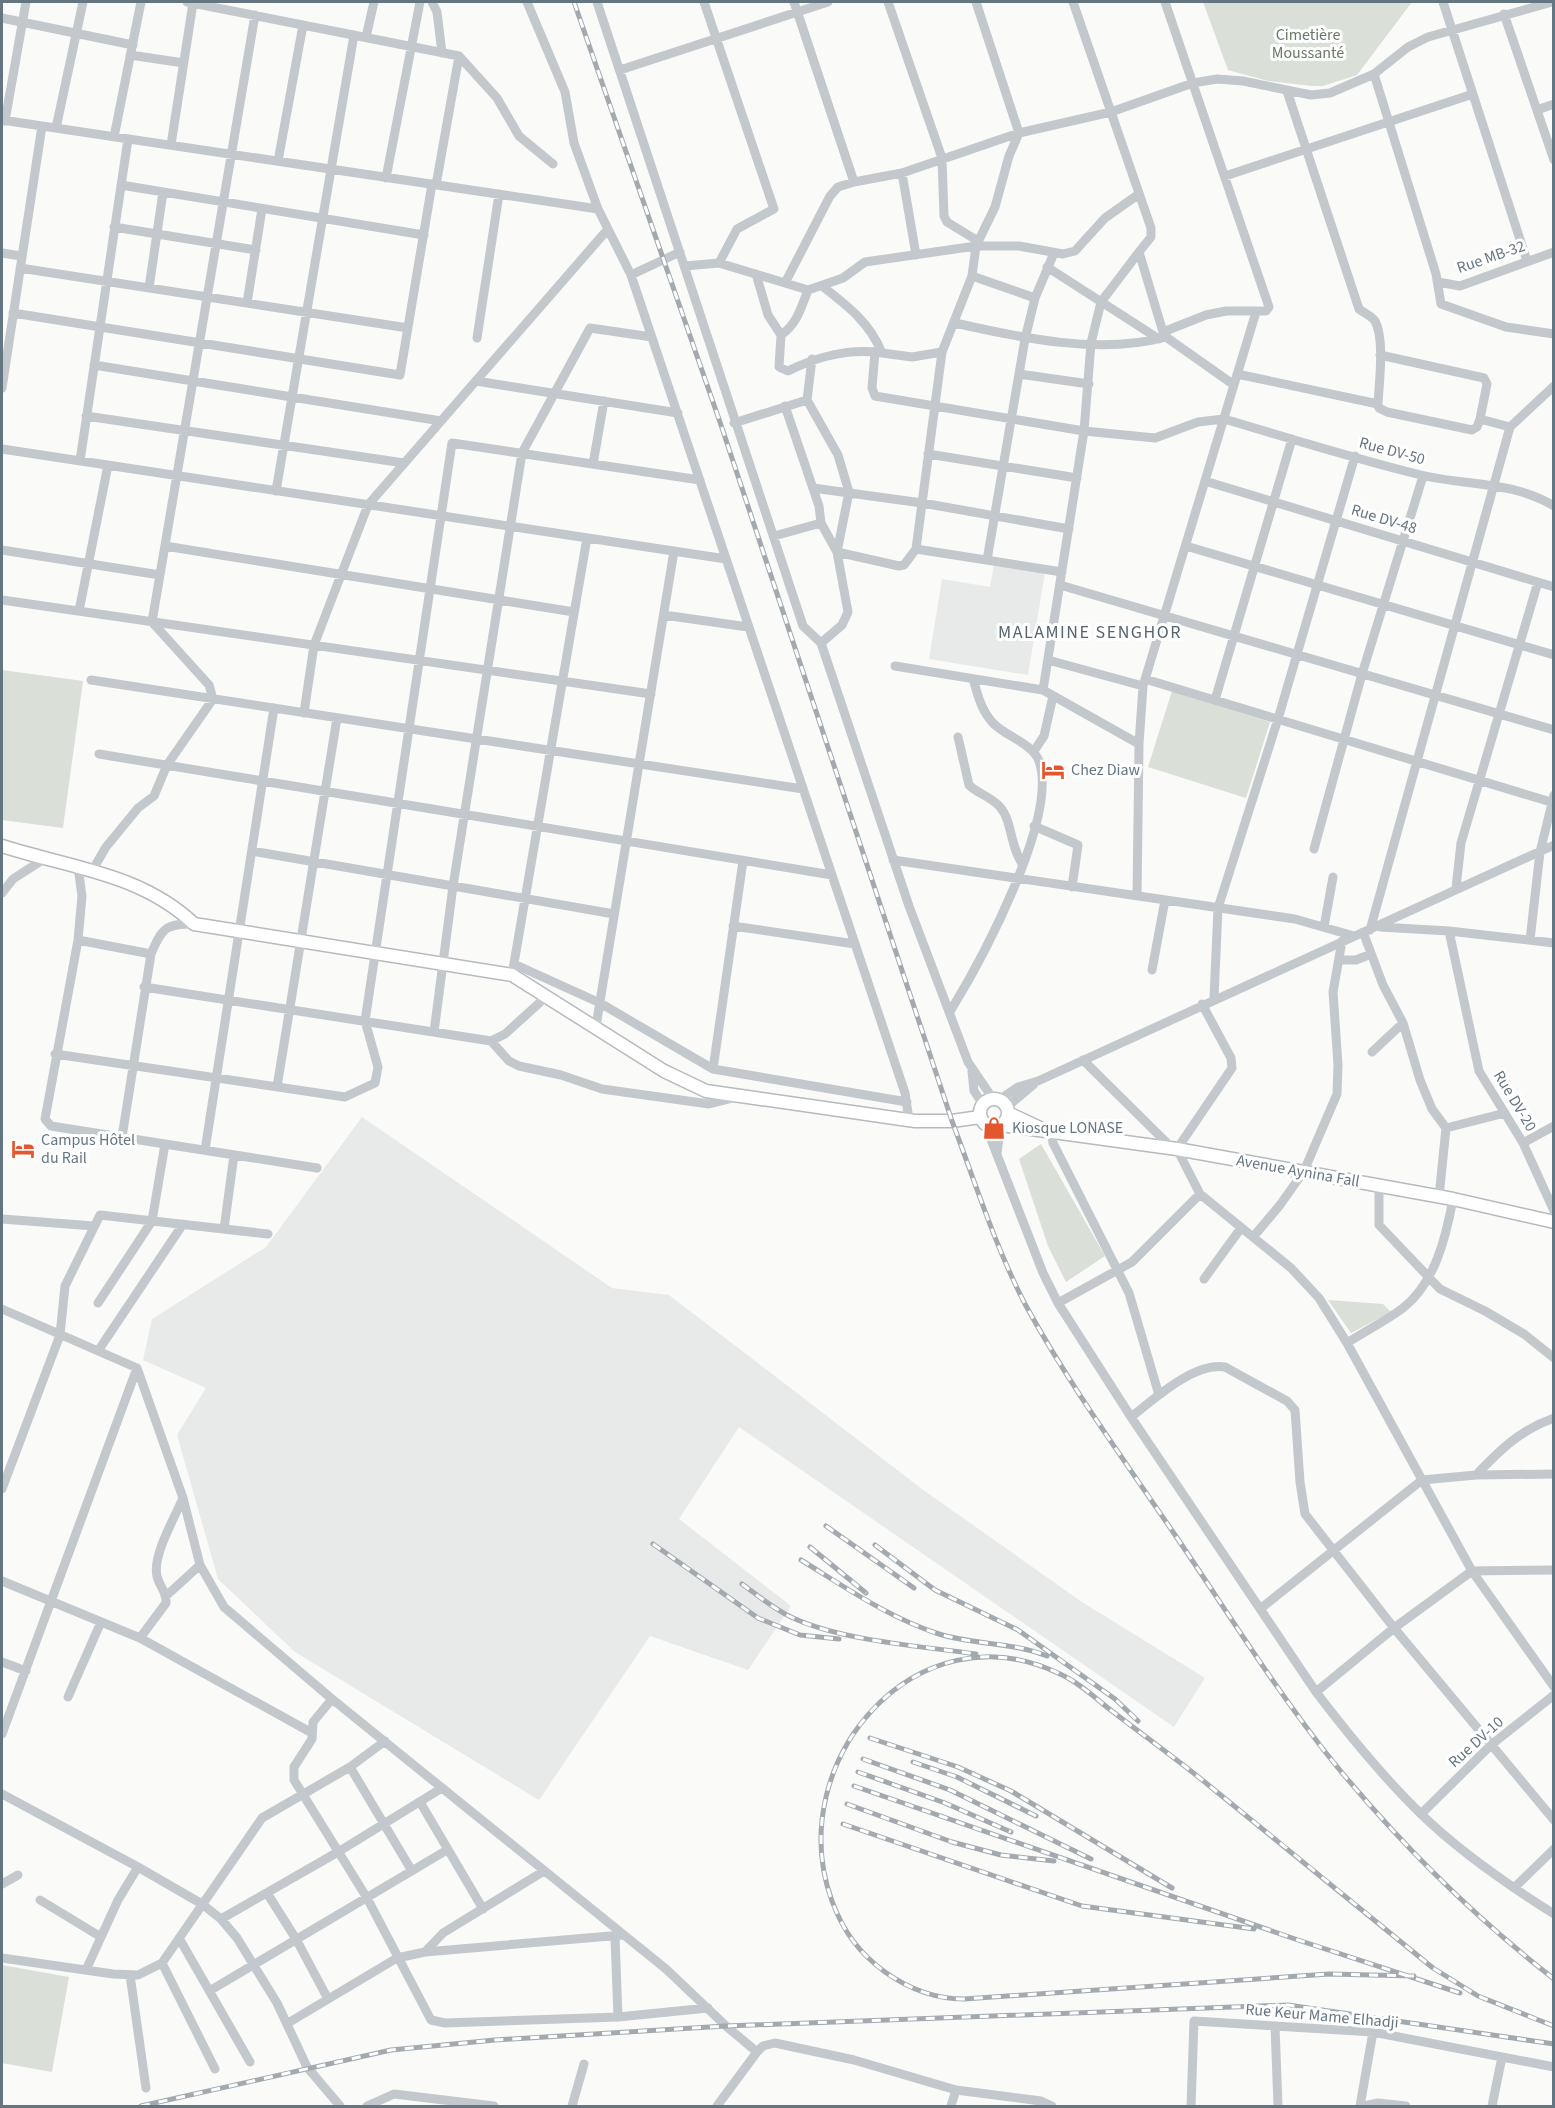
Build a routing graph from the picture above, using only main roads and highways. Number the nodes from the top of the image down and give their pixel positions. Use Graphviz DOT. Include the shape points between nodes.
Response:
graph roads {
  1 [pos="2,846"];
  2 [pos="1554,1222"];
  1 -- 2 [label="main road, Avenue Aynina Fall" via="147,889 194,924 444,964 513,969 547,996 686,1083 706,1091 909,1120 952,1121 995,1113 1046,1130 1304,1171"];
}
